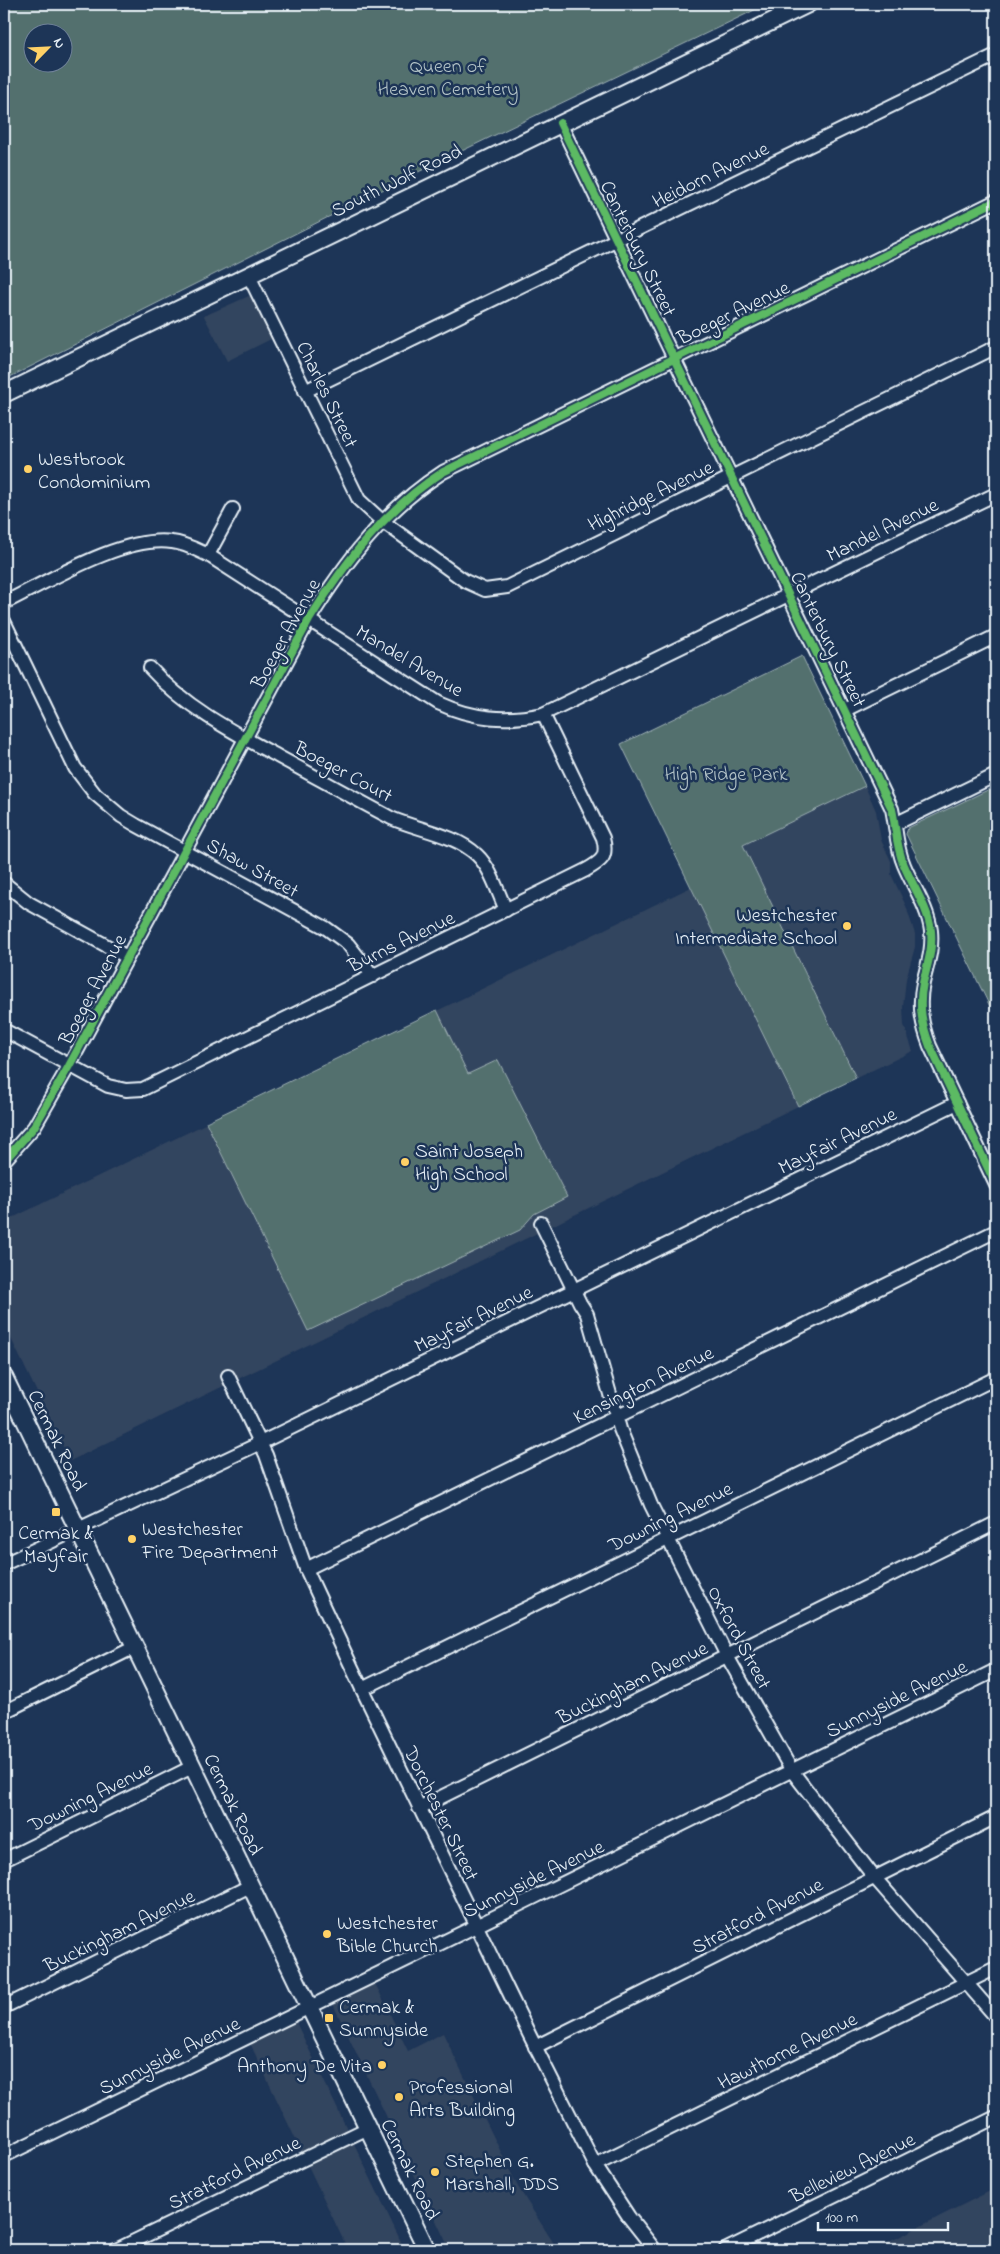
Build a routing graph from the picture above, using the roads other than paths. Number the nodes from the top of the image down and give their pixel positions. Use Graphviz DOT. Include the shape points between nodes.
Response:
graph roads {
  1 [pos="808,4"];
  2 [pos="996,55"];
  3 [pos="560,123"];
  4 [pos="996,202"];
  5 [pos="617,241"];
  6 [pos="249,276"];
  7 [pos="996,347"];
  8 [pos="675,358"];
  9 [pos="305,391"];
  10 [pos="4,394"];
  11 [pos="731,476"];
  12 [pos="996,494"];
  13 [pos="233,509"];
  14 [pos="382,521"];
  15 [pos="208,555"];
  16 [pos="789,595"];
  17 [pos="4,603"];
  18 [pos="309,620"];
  19 [pos="4,621"];
  20 [pos="996,636"];
  21 [pos="150,668"];
  22 [pos="845,710"];
  23 [pos="543,714"];
  24 [pos="245,739"];
  25 [pos="996,775"];
  26 [pos="895,824"];
  27 [pos="184,851"];
  28 [pos="4,883"];
  29 [pos="506,910"];
  30 [pos="127,957"];
  31 [pos="373,976"];
  32 [pos="4,1030"];
  33 [pos="69,1066"];
  34 [pos="957,1103"];
  35 [pos="4,1162"];
  36 [pos="996,1185"];
  37 [pos="541,1223"];
  38 [pos="996,1231"];
  39 [pos="573,1289"];
  40 [pos="228,1376"];
  41 [pos="4,1377"];
  42 [pos="996,1378"];
  43 [pos="616,1418"];
  44 [pos="261,1443"];
  45 [pos="996,1523"];
  46 [pos="78,1529"];
  47 [pos="666,1538"];
  48 [pos="4,1563"];
  49 [pos="306,1569"];
  50 [pos="135,1647"];
  51 [pos="727,1656"];
  52 [pos="996,1670"];
  53 [pos="362,1689"];
  54 [pos="4,1712"];
  55 [pos="192,1767"];
  56 [pos="792,1770"];
  57 [pos="419,1808"];
  58 [pos="996,1817"];
  59 [pos="4,1860"];
  60 [pos="874,1877"];
  61 [pos="250,1886"];
  62 [pos="476,1926"];
  63 [pos="996,1968"];
  64 [pos="968,1982"];
  65 [pos="4,2007"];
  66 [pos="309,2007"];
  67 [pos="996,2016"];
  68 [pos="535,2046"];
  69 [pos="996,2117"];
  70 [pos="368,2128"];
  71 [pos="4,2156"];
  72 [pos="595,2165"];
  73 [pos="116,2250"];
  74 [pos="425,2250"];
  75 [pos="655,2250"];
  76 [pos="725,2250"];
  1 -- 3 [label="main road, South Wolf Road"];
  2 -- 5 [label="street, Heidorn Avenue"];
  3 -- 5 [label="street, Canterbury Street"];
  3 -- 6 [label="main road, South Wolf Road"];
  4 -- 8 [label="street, Boeger Avenue"];
  5 -- 8 [label="street, Canterbury Street"];
  5 -- 9 [label="street, Heidorn Avenue"];
  6 -- 9 [label="street, Charles Street"];
  6 -- 10 [label="main road, South Wolf Road"];
  7 -- 11 [label="street, Highridge Avenue"];
  8 -- 11 [label="street, Canterbury Street"];
  8 -- 14 [label="street, Boeger Avenue" via="443,472 406,498"];
  9 -- 14 [label="street, Charles Street" via="359,500"];
  11 -- 14 [label="street, Highridge Avenue" via="507,587 494,590 465,581"];
  11 -- 16 [label="street, Canterbury Street"];
  12 -- 16 [label="street, Mandel Avenue"];
  13 -- 15 [label="street"];
  14 -- 18 [label="street, Boeger Avenue" via="339,572"];
  15 -- 17 [label="street, Mandel Avenue" via="174,542 125,546"];
  15 -- 18 [label="street, Mandel Avenue"];
  16 -- 22 [label="street, Canterbury Street"];
  16 -- 23 [label="street, Mandel Avenue"];
  18 -- 23 [label="street, Mandel Avenue" via="455,711 498,719"];
  18 -- 24 [label="street, Boeger Avenue"];
  19 -- 27 [label="street, Shaw Street" via="66,751 84,781 121,816"];
  20 -- 22 [label="street"];
  21 -- 24 [label="street, Boeger Court" via="190,705"];
  22 -- 26 [label="street, Canterbury Street" via="892,809"];
  23 -- 29 [label="street, Burns Avenue" via="606,850 596,864"];
  24 -- 27 [label="street, Boeger Avenue"];
  24 -- 29 [label="street, Boeger Court" via="391,818 467,847 482,862"];
  25 -- 26 [label="street"];
  26 -- 34 [label="street, Canterbury Street" via="899,852 926,910 931,933 930,960 921,993 923,1026"];
  27 -- 30 [label="street, Boeger Avenue"];
  27 -- 31 [label="street, Shaw Street" via="326,928 348,944"];
  28 -- 30 [label="street" via="29,903"];
  29 -- 31 [label="street, Burns Avenue"];
  30 -- 33 [label="street, Boeger Avenue"];
  31 -- 33 [label="street, Burns Avenue" via="143,1089 108,1086"];
  32 -- 33 [label="street, Burns Avenue"];
  33 -- 35 [label="street, Boeger Avenue" via="34,1127"];
  34 -- 36 [label="street, Canterbury Street"];
  34 -- 39 [label="street, Mayfair Avenue"];
  37 -- 39 [label="street, Oxford Street"];
  38 -- 43 [label="street, Kensington Avenue"];
  39 -- 43 [label="street, Oxford Street" via="590,1322"];
  39 -- 44 [label="street, Mayfair Avenue"];
  40 -- 44 [label="street, Dorchester Street"];
  41 -- 46 [label="main road, Cermak Road"];
  42 -- 47 [label="street, Downing Avenue"];
  43 -- 47 [label="street, Oxford Street"];
  43 -- 49 [label="street, Kensington Avenue"];
  44 -- 46 [label="street, Mayfair Avenue"];
  44 -- 49 [label="street, Dorchester Street"];
  45 -- 51 [label="street, Buckingham Avenue"];
  46 -- 48 [label="street, Mayfair Avenue"];
  46 -- 50 [label="main road, Cermak Road"];
  47 -- 51 [label="street, Oxford Street"];
  47 -- 53 [label="street, Downing Avenue"];
  49 -- 53 [label="street, Dorchester Street"];
  50 -- 54 [label="street"];
  50 -- 55 [label="main road, Cermak Road"];
  51 -- 56 [label="street, Oxford Street"];
  51 -- 57 [label="street, Buckingham Avenue"];
  52 -- 56 [label="street, Sunnyside Avenue"];
  53 -- 57 [label="street, Dorchester Street"];
  55 -- 59 [label="street, Downing Avenue"];
  55 -- 61 [label="main road, Cermak Road"];
  56 -- 60 [label="street, Oxford Street"];
  56 -- 62 [label="street, Sunnyside Avenue"];
  57 -- 62 [label="street, Dorchester Street"];
  58 -- 60 [label="street, Stratford Avenue"];
  60 -- 64 [label="street, Oxford Street"];
  60 -- 68 [label="street, Stratford Avenue"];
  61 -- 65 [label="street, Buckingham Avenue"];
  61 -- 66 [label="main road, Cermak Road"];
  62 -- 66 [label="street, Sunnyside Avenue"];
  62 -- 68 [label="street, Dorchester Street"];
  63 -- 64 [label="street, Hawthorne Avenue"];
  64 -- 67 [label="street, Oxford Street"];
  64 -- 72 [label="street, Hawthorne Avenue"];
  66 -- 70 [label="main road, Cermak Road"];
  66 -- 71 [label="street, Sunnyside Avenue"];
  68 -- 72 [label="street, Dorchester Street"];
  69 -- 76 [label="street, Belleview Avenue"];
  70 -- 73 [label="street, Stratford Avenue"];
  70 -- 74 [label="main road, Cermak Road"];
  72 -- 75 [label="street, Dorchester Street"];
}
